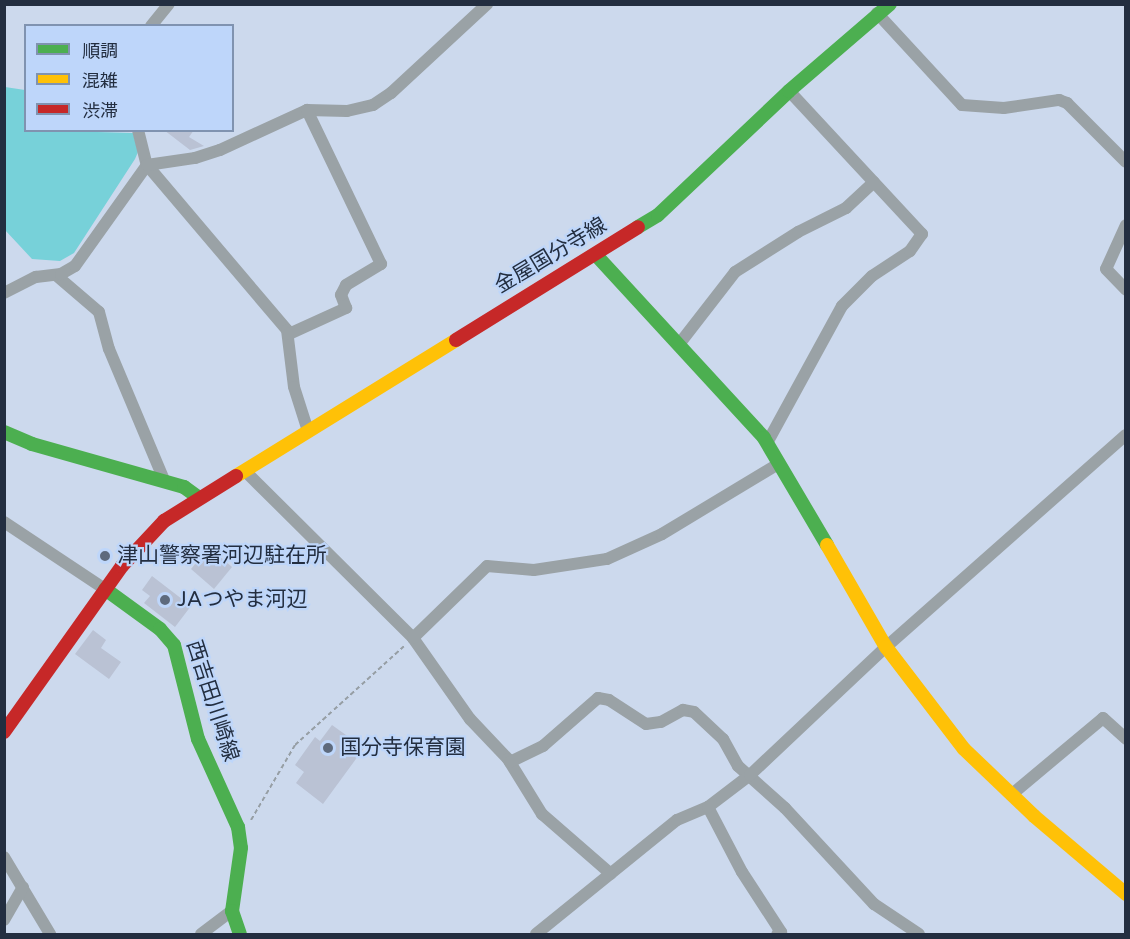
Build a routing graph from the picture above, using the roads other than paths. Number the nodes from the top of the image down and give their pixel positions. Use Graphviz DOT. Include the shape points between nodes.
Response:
graph roads {
  1 [pos="169,4"];
  2 [pos="487,4"];
  3 [pos="890,4"];
  4 [pos="877,13"];
  5 [pos="154,24"];
  6 [pos="789,91"];
  7 [pos="307,110"];
  8 [pos="139,132"];
  9 [pos="1125,162"];
  10 [pos="147,165"];
  11 [pos="874,182"];
  12 [pos="1125,225"];
  13 [pos="596,255"];
  14 [pos="57,276"];
  15 [pos="1125,290"];
  16 [pos="4,293"];
  17 [pos="289,334"];
  18 [pos="680,343"];
  19 [pos="308,431"];
  20 [pos="4,432"];
  21 [pos="1125,435"];
  22 [pos="767,443"];
  23 [pos="778,464"];
  24 [pos="245,471"];
  25 [pos="165,482"];
  26 [pos="198,497"];
  27 [pos="4,522"];
  28 [pos="105,589"];
  29 [pos="413,638"];
  30 [pos="886,647"];
  31 [pos="4,732"];
  32 [pos="1125,739"];
  33 [pos="510,762"];
  34 [pos="750,775"];
  35 [pos="1011,795"];
  36 [pos="708,807"];
  37 [pos="4,857"];
  38 [pos="611,874"];
  39 [pos="23,887"];
  40 [pos="1125,894"];
  41 [pos="232,911"];
  42 [pos="4,920"];
  43 [pos="50,934"];
  44 [pos="201,934"];
  45 [pos="240,934"];
  46 [pos="536,934"];
  47 [pos="777,934"];
  48 [pos="919,934"];
  1 -- 5 [label="street"];
  2 -- 7 [label="street" via="381,100 355,110"];
  3 -- 4 [label="main road, 金屋国分寺線"];
  4 -- 6 [label="main road, 金屋国分寺線"];
  4 -- 9 [label="street" via="962,105 1004,108 1059,100"];
  6 -- 11 [label="street"];
  6 -- 13 [label="main road, 金屋国分寺線" via="658,215"];
  7 -- 10 [label="street" via="220,150"];
  7 -- 17 [label="street" via="381,264 346,285 341,295 346,308"];
  8 -- 10 [label="street"];
  10 -- 14 [label="street" via="81,259"];
  10 -- 17 [label="street"];
  11 -- 18 [label="street" via="846,208 798,232 735,272"];
  11 -- 22 [label="street" via="922,234 910,251 872,276 842,306"];
  12 -- 15 [label="street" via="1106,269"];
  13 -- 18 [label="main road"];
  13 -- 19 [label="main road, 金屋国分寺線" via="513,302"];
  14 -- 16 [label="street" via="36,277"];
  14 -- 25 [label="street" via="99,312 113,358"];
  17 -- 19 [label="street" via="294,387"];
  18 -- 22 [label="main road"];
  19 -- 24 [label="main road, 金屋国分寺線"];
  20 -- 25 [label="main road" via="32,444"];
  21 -- 30 [label="street"];
  22 -- 23 [label="main road"];
  23 -- 29 [label="street" via="662,534 606,559 534,570 487,566"];
  23 -- 30 [label="main road"];
  24 -- 26 [label="main road, 金屋国分寺線"];
  24 -- 29 [label="street"];
  25 -- 26 [label="main road" via="184,487"];
  26 -- 28 [label="main road" via="148,536"];
  27 -- 28 [label="street"];
  28 -- 31 [label="main road"];
  28 -- 41 [label="main road, 西吉田川崎線" via="170,639 198,739 235,817 240,838"];
  29 -- 33 [label="street" via="470,719"];
  30 -- 34 [label="street"];
  30 -- 35 [label="main road" via="964,748"];
  32 -- 35 [label="street" via="1102,718"];
  33 -- 34 [label="street" via="543,746 589,703 602,698 646,724 661,722 683,710 694,712 723,739 738,766"];
  33 -- 38 [label="street" via="542,814"];
  34 -- 36 [label="street"];
  34 -- 48 [label="street" via="874,904"];
  35 -- 40 [label="main road"];
  36 -- 38 [label="street" via="677,820"];
  36 -- 47 [label="street" via="742,872 781,932"];
  37 -- 39 [label="street"];
  38 -- 46 [label="street"];
  39 -- 42 [label="street"];
  39 -- 43 [label="street"];
  41 -- 44 [label="street"];
  41 -- 45 [label="main road, 西吉田川崎線"];
}
